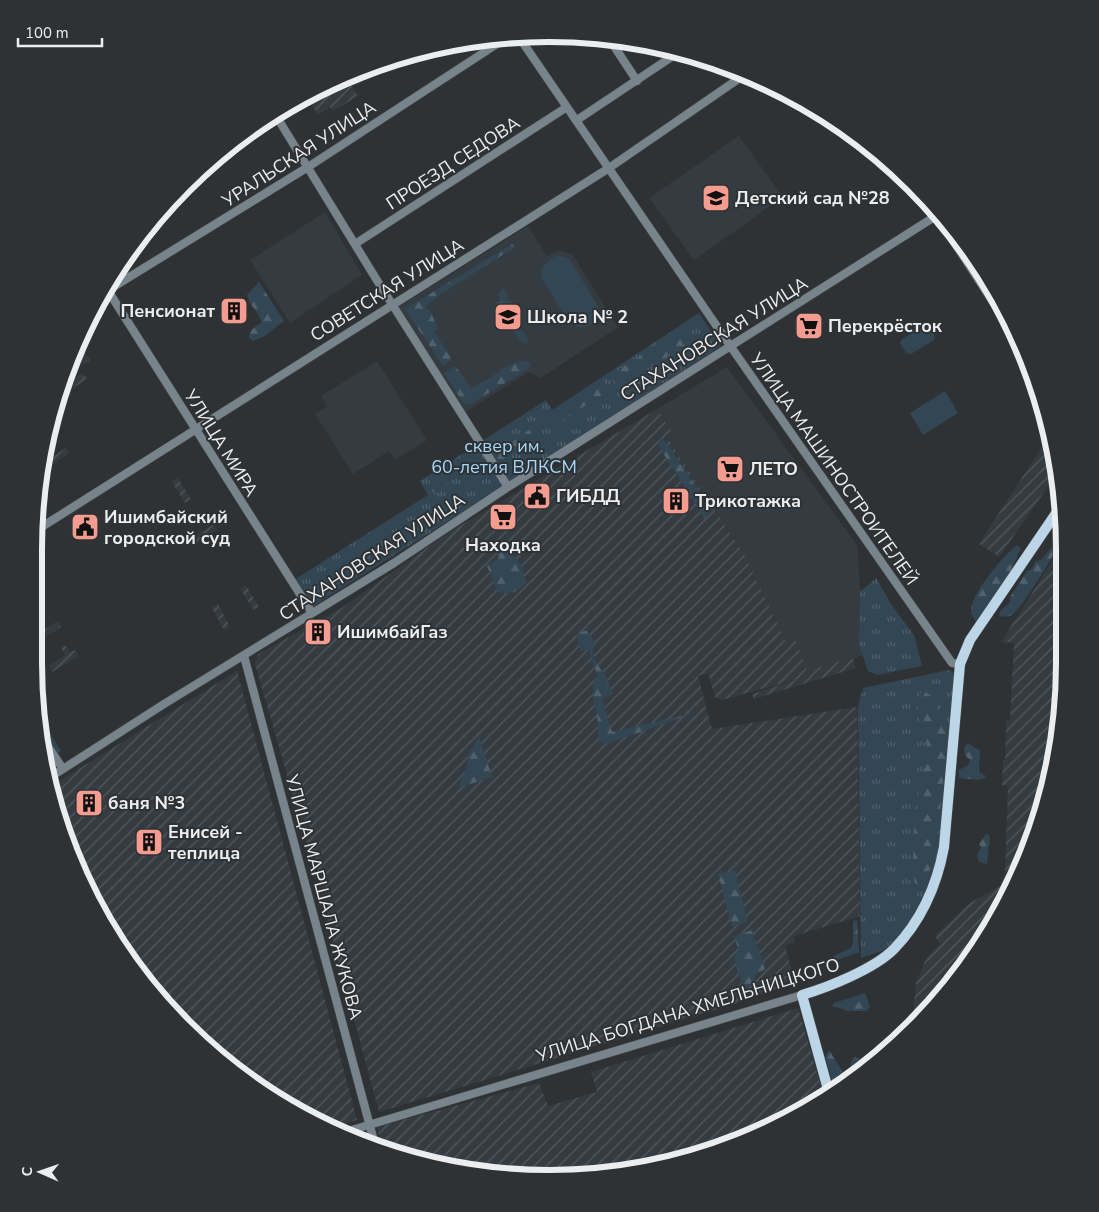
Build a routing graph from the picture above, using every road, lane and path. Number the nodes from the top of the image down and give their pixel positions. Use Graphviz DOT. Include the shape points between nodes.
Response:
graph roads {
  1 [pos="523,44"];
  2 [pos="494,46"];
  3 [pos="615,47"];
  4 [pos="671,58"];
  5 [pos="738,79"];
  6 [pos="637,81"];
  7 [pos="567,107"];
  8 [pos="577,120"];
  9 [pos="279,121"];
  10 [pos="308,167"];
  11 [pos="609,168"];
  12 [pos="933,218"];
  13 [pos="355,244"];
  14 [pos="118,284"];
  15 [pos="110,297"];
  16 [pos="392,305"];
  17 [pos="731,347"];
  18 [pos="195,429"];
  19 [pos="508,487"];
  20 [pos="1055,515"];
  21 [pos="1053,518"];
  22 [pos="43,526"];
  23 [pos="312,613"];
  24 [pos="244,656"];
  25 [pos="960,664"];
  26 [pos="50,751"];
  27 [pos="62,770"];
  28 [pos="55,774"];
  29 [pos="802,995"];
  30 [pos="827,1086"];
  31 [pos="369,1124"];
  32 [pos="352,1130"];
  33 [pos="373,1138"];
  1 -- 7 [label="street, УЛИЦА МАШИНОСТРОИТЕЛЕЙ"];
  2 -- 10 [label="street, УРАЛЬСКАЯ УЛИЦА"];
  3 -- 6 [label="street"];
  4 -- 6 [label="street"];
  5 -- 11 [label="street, СОВЕТСКАЯ УЛИЦА"];
  6 -- 8 [label="street"];
  7 -- 8 [label="street, УЛИЦА МАШИНОСТРОИТЕЛЕЙ"];
  7 -- 13 [label="street, ПРОЕЗД СЕДОВА"];
  8 -- 11 [label="street, УЛИЦА МАШИНОСТРОИТЕЛЕЙ"];
  9 -- 10 [label="street"];
  10 -- 13 [label="street"];
  10 -- 14 [label="street, УРАЛЬСКАЯ УЛИЦА"];
  11 -- 16 [label="street, СОВЕТСКАЯ УЛИЦА"];
  11 -- 17 [label="street, УЛИЦА МАШИНОСТРОИТЕЛЕЙ"];
  12 -- 17 [label="street, СТАХАНОВСКАЯ УЛИЦА"];
  13 -- 16 [label="street"];
  15 -- 18 [label="street, УЛИЦА МИРА"];
  16 -- 18 [label="street, СОВЕТСКАЯ УЛИЦА"];
  16 -- 19 [label="street"];
  17 -- 19 [label="street, СТАХАНОВСКАЯ УЛИЦА"];
  17 -- 25 [label="street, УЛИЦА МАШИНОСТРОИТЕЛЕЙ" via="952,663"];
  18 -- 22 [label="street, СОВЕТСКАЯ УЛИЦА"];
  18 -- 23 [label="street, УЛИЦА МИРА"];
  19 -- 23 [label="street, СТАХАНОВСКАЯ УЛИЦА"];
  20 -- 21 [label="main road, УЛИЦА БОГДАНА ХМЕЛЬНИЦКОГО"];
  21 -- 25 [label="main road, УЛИЦА БОГДАНА ХМЕЛЬНИЦКОГО" via="970,640"];
  23 -- 24 [label="street, СТАХАНОВСКАЯ УЛИЦА"];
  24 -- 27 [label="street, СТАХАНОВСКАЯ УЛИЦА"];
  24 -- 31 [label="street, УЛИЦА МАРШАЛА ЖУКОВА"];
  25 -- 29 [label="main road, УЛИЦА БОГДАНА ХМЕЛЬНИЦКОГО" via="944,847 940,870 927,902 912,928 893,950 857,973"];
  26 -- 27 [label="street"];
  27 -- 28 [label="street, СТАХАНОВСКАЯ УЛИЦА"];
  29 -- 30 [label="main road"];
  29 -- 31 [label="street, УЛИЦА БОГДАНА ХМЕЛЬНИЦКОГО"];
  31 -- 32 [label="street, УЛИЦА БОГДАНА ХМЕЛЬНИЦКОГО"];
  31 -- 33 [label="street, УЛИЦА МАРШАЛА ЖУКОВА"];
}
